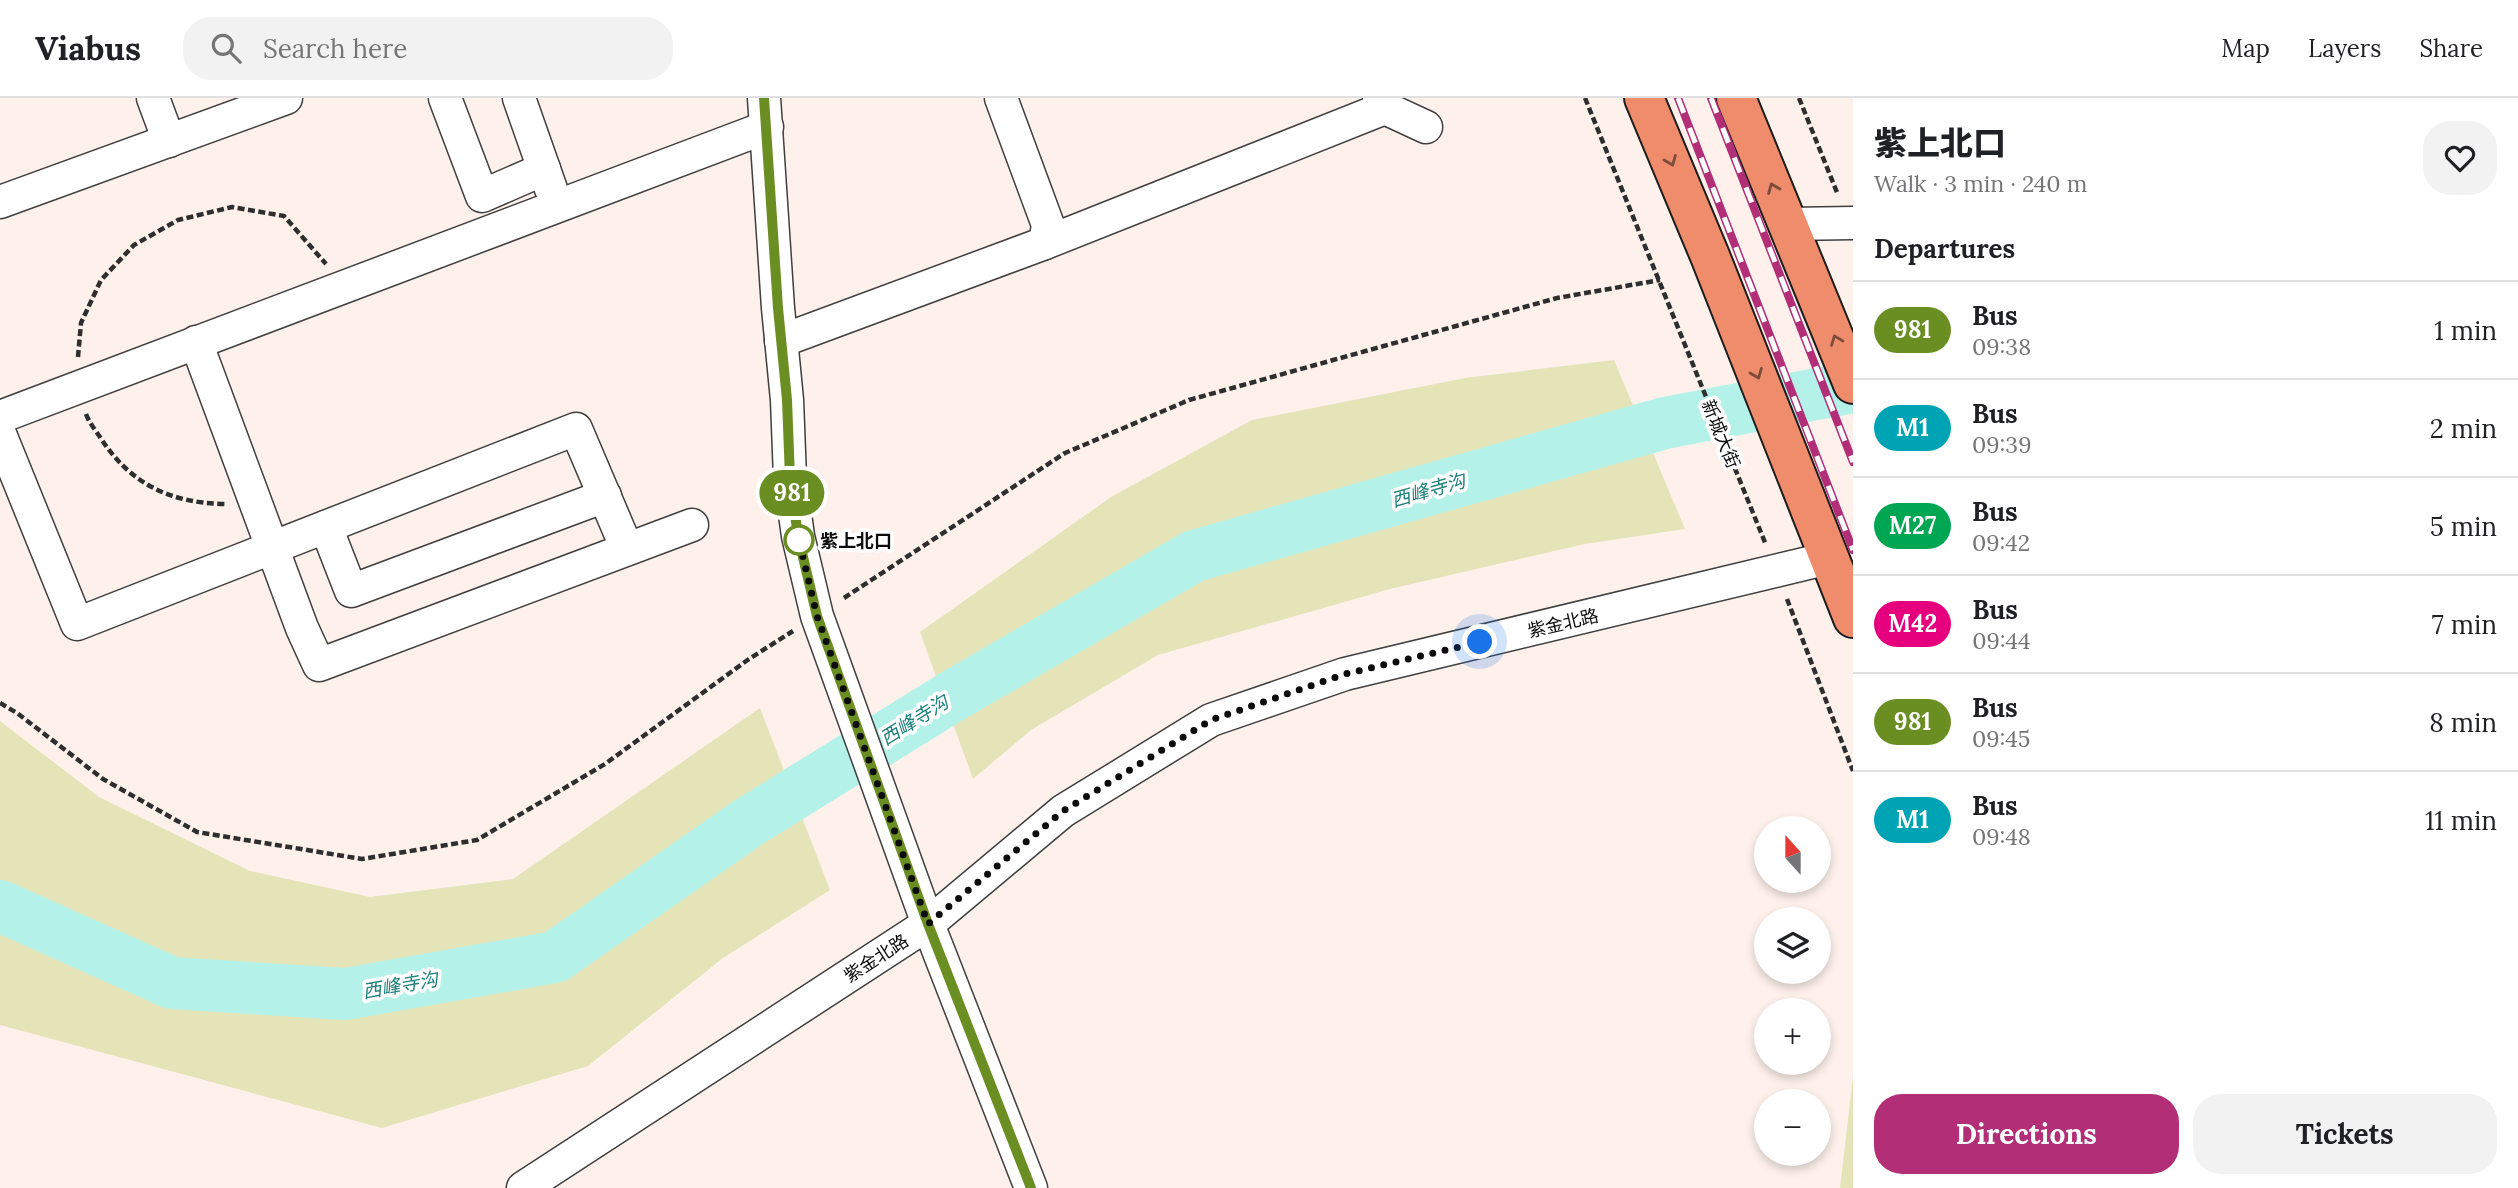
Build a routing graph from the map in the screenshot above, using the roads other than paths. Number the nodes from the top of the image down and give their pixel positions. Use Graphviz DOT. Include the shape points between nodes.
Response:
graph roads {
  1 [pos="153,98"];
  2 [pos="286,98"];
  3 [pos="445,98"];
  4 [pos="519,98"];
  5 [pos="1001,98"];
  6 [pos="1644,98"];
  7 [pos="1736,98"];
  8 [pos="1382,103"];
  9 [pos="766,112"];
  10 [pos="1426,127"];
  11 [pos="169,141"];
  12 [pos="544,169"];
  13 [pos="0,202"];
  14 [pos="557,206"];
  15 [pos="1851,223"];
  16 [pos="1788,224"];
  17 [pos="1045,243"];
  18 [pos="781,341"];
  19 [pos="196,342"];
  20 [pos="1853,384"];
  21 [pos="0,417"];
  22 [pos="0,434"];
  23 [pos="604,496"];
  24 [pos="692,525"];
  25 [pos="326,527"];
  26 [pos="272,548"];
  27 [pos="626,549"];
  28 [pos="1829,558"];
  29 [pos="1853,618"];
  30 [pos="928,924"];
  31 [pos="523,1188"];
  32 [pos="1031,1188"];
  1 -- 11 [label="street"];
  2 -- 11 [label="street"];
  3 -- 12 [label="street" via="482,196"];
  4 -- 12 [label="street"];
  5 -- 17 [label="street" via="1048,225"];
  6 -- 28 [label="main road, one-way"];
  16 -- 7 [label="main road, one-way"];
  8 -- 10 [label="street"];
  8 -- 17 [label="street"];
  9 -- 14 [label="street"];
  9 -- 18 [label="street"];
  11 -- 13 [label="street"];
  12 -- 14 [label="street"];
  14 -- 19 [label="street"];
  15 -- 16 [label="street"];
  20 -- 16 [label="main road, one-way"];
  17 -- 18 [label="street"];
  18 -- 30 [label="street" via="790,478 808,586"];
  19 -- 21 [label="street"];
  19 -- 26 [label="street"];
  22 -- 26 [label="street" via="77,624"];
  23 -- 25 [label="street" via="351,592"];
  23 -- 25 [label="street" via="576,429"];
  23 -- 27 [label="street"];
  24 -- 27 [label="street"];
  25 -- 26 [label="street"];
  26 -- 27 [label="street" via="319,664"];
  28 -- 29 [label="main road"];
  28 -- 30 [label="street, 紫金北路" via="1345,674 1211,720 1063,811"];
  30 -- 31 [label="street, 紫金北路"];
  30 -- 32 [label="street"];
}
